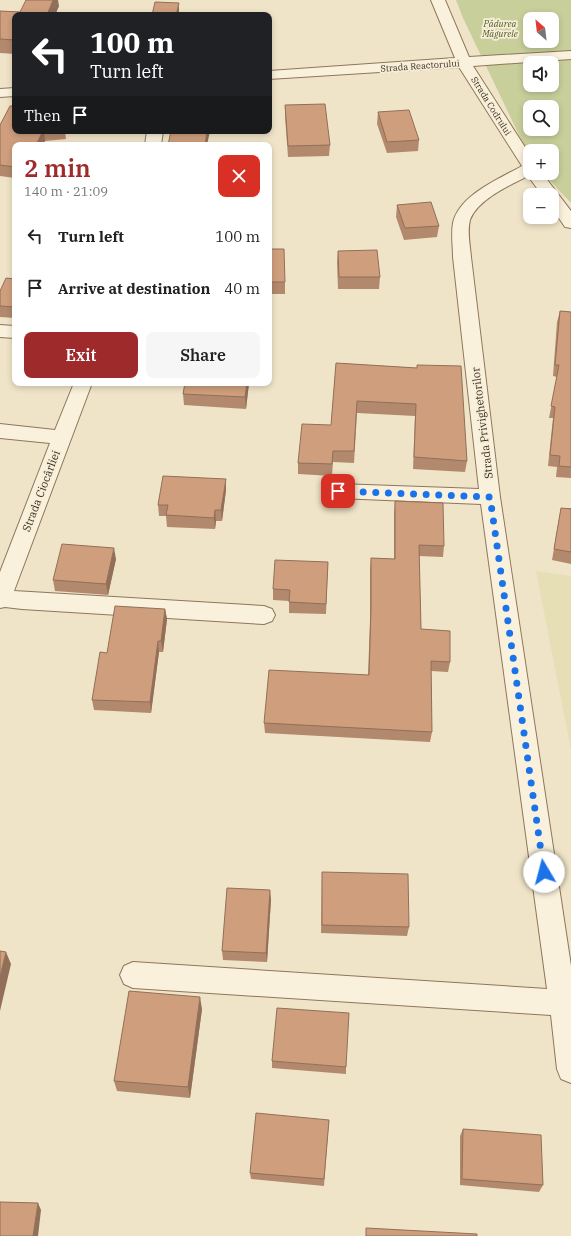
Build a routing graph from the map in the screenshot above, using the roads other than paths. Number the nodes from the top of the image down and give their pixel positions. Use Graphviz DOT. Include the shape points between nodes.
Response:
graph roads {
  1 [pos="438,0"];
  2 [pos="571,56"];
  3 [pos="464,63"];
  4 [pos="272,75"];
  5 [pos="12,92"];
  6 [pos="0,93"];
  7 [pos="523,157"];
  8 [pos="523,172"];
  9 [pos="559,207"];
  10 [pos="571,223"];
  11 [pos="0,331"];
  12 [pos="12,332"];
  13 [pos="82,386"];
  14 [pos="0,431"];
  15 [pos="62,437"];
  16 [pos="338,491"];
  17 [pos="490,497"];
  18 [pos="0,599"];
  19 [pos="264,615"];
  20 [pos="133,975"];
  21 [pos="563,1003"];
  22 [pos="571,1069"];
  1 -- 3 [label="street, Strada Codrului"];
  2 -- 3 [label="street, Strada Reactorului"];
  3 -- 4 [label="street, Strada Reactorului"];
  3 -- 7 [label="street, Strada Codrului"];
  5 -- 6 [label="street"];
  8 -- 17 [label="street, Strada Privighetorilor" via="474,202 462,220 462,257"];
  9 -- 10 [label="street"];
  11 -- 12 [label="street"];
  13 -- 15 [label="street, Strada Ciocârliei"];
  14 -- 15 [label="street"];
  15 -- 18 [label="street, Strada Ciocârliei"];
  16 -- 17 [label="street"];
  17 -- 21 [label="street, Strada Privighetorilor"];
  18 -- 19 [label="street"];
  20 -- 21 [label="street"];
  21 -- 22 [label="street, Strada Privighetorilor"];
}
